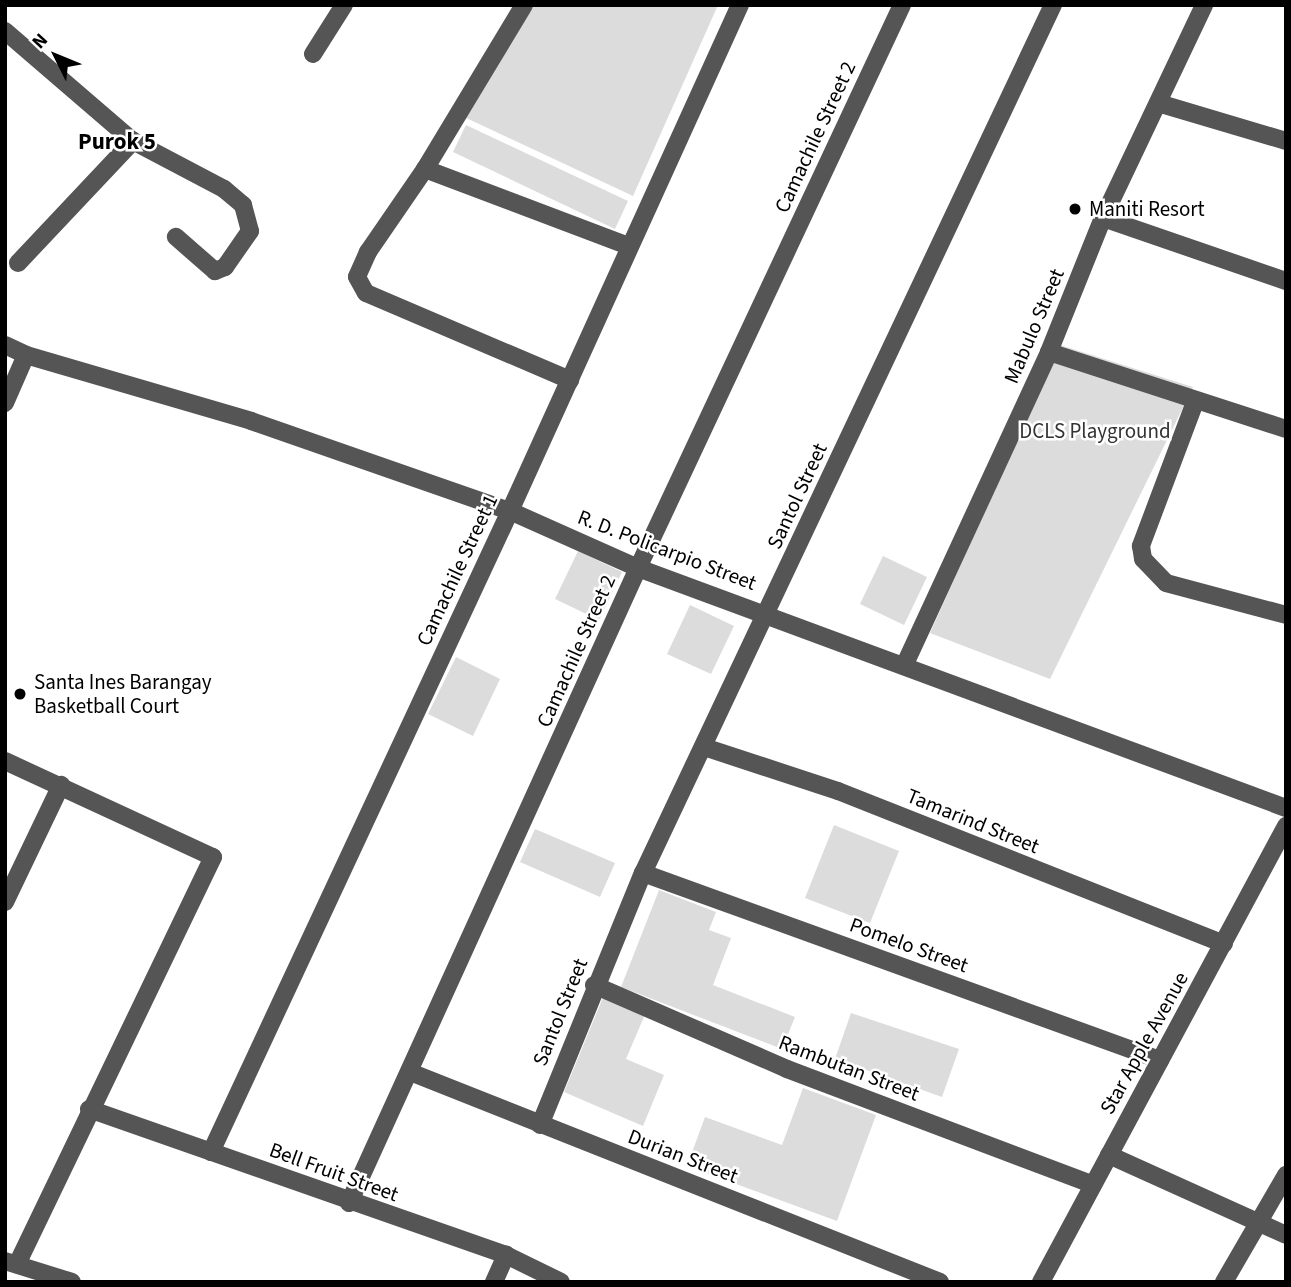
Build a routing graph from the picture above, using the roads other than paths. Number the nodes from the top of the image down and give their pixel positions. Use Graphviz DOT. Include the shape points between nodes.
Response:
graph roads {
  1 [pos="344,5"];
  2 [pos="524,5"];
  3 [pos="740,5"];
  4 [pos="902,5"];
  5 [pos="1053,5"];
  6 [pos="1204,5"];
  7 [pos="5,31"];
  8 [pos="313,54"];
  9 [pos="1158,103"];
  10 [pos="133,141"];
  11 [pos="1286,141"];
  12 [pos="425,169"];
  13 [pos="1103,218"];
  14 [pos="176,237"];
  15 [pos="629,246"];
  16 [pos="18,263"];
  17 [pos="1286,281"];
  18 [pos="5,345"];
  19 [pos="1049,352"];
  20 [pos="26,355"];
  21 [pos="570,380"];
  22 [pos="1195,402"];
  23 [pos="5,404"];
  24 [pos="1286,429"];
  25 [pos="510,511"];
  26 [pos="638,568"];
  27 [pos="768,613"];
  28 [pos="1286,615"];
  29 [pos="905,664"];
  30 [pos="704,747"];
  31 [pos="5,761"];
  32 [pos="61,785"];
  33 [pos="1286,808"];
  34 [pos="1286,825"];
  35 [pos="643,873"];
  36 [pos="5,902"];
  37 [pos="1224,944"];
  38 [pos="594,985"];
  39 [pos="1160,1060"];
  40 [pos="410,1072"];
  41 [pos="89,1110"];
  42 [pos="540,1125"];
  43 [pos="211,1152"];
  44 [pos="1109,1155"];
  45 [pos="1286,1175"];
  46 [pos="1091,1184"];
  47 [pos="349,1203"];
  48 [pos="1261,1220"];
  49 [pos="1286,1235"];
  50 [pos="506,1255"];
  51 [pos="11,1262"];
  52 [pos="72,1282"];
  53 [pos="494,1282"];
  54 [pos="561,1282"];
  55 [pos="940,1282"];
  56 [pos="1041,1282"];
  57 [pos="1224,1282"];
  1 -- 8 [label="street"];
  2 -- 12 [label="street"];
  3 -- 15 [label="street, Camachile Street 1"];
  4 -- 26 [label="street, Camachile Street 2"];
  5 -- 27 [label="street, Santol Street"];
  6 -- 9 [label="street, Mabulo Street"];
  7 -- 10 [label="street"];
  9 -- 11 [label="street"];
  9 -- 13 [label="street, Mabulo Street"];
  10 -- 14 [label="street" via="224,189 243,205 250,231 225,267 215,271"];
  10 -- 16 [label="street"];
  12 -- 15 [label="street"];
  12 -- 21 [label="street" via="359,267 359,286 366,293"];
  13 -- 17 [label="street"];
  13 -- 19 [label="street, Mabulo Street"];
  15 -- 21 [label="street, Camachile Street 1"];
  18 -- 20 [label="street, R. D. Policarpio Street"];
  19 -- 22 [label="street"];
  19 -- 29 [label="street, Mabulo Street"];
  20 -- 23 [label="street"];
  20 -- 25 [label="street, R. D. Policarpio Street" via="251,421"];
  21 -- 25 [label="street, Camachile Street 1"];
  22 -- 24 [label="street"];
  22 -- 28 [label="street" via="1141,546 1143,559 1166,583"];
  25 -- 26 [label="street, R. D. Policarpio Street"];
  25 -- 43 [label="street, Camachile Street 1"];
  26 -- 27 [label="street, R. D. Policarpio Street"];
  26 -- 40 [label="street, Camachile Street 2"];
  27 -- 29 [label="street, R. D. Policarpio Street"];
  27 -- 30 [label="street, Santol Street"];
  29 -- 33 [label="street, R. D. Policarpio Street"];
  30 -- 35 [label="street, Santol Street"];
  30 -- 37 [label="street, Tamarind Street" via="838,791"];
  31 -- 32 [label="street"];
  32 -- 36 [label="street"];
  32 -- 41 [label="street" via="213,857"];
  34 -- 37 [label="street, Star Apple Avenue"];
  35 -- 38 [label="street, Santol Street"];
  35 -- 39 [label="street, Pomelo Street"];
  37 -- 39 [label="street, Star Apple Avenue"];
  38 -- 42 [label="street, Santol Street"];
  38 -- 46 [label="street, Rambutan Street" via="788,1069"];
  39 -- 44 [label="street, Star Apple Avenue"];
  40 -- 42 [label="street, Durian Street"];
  40 -- 47 [label="street, Camachile Street 2"];
  41 -- 43 [label="street, Bell Fruit Street"];
  41 -- 51 [label="street"];
  42 -- 55 [label="street, Durian Street"];
  43 -- 47 [label="street, Bell Fruit Street"];
  44 -- 46 [label="street, Star Apple Avenue"];
  44 -- 48 [label="street"];
  45 -- 48 [label="street"];
  46 -- 56 [label="street, Star Apple Avenue"];
  47 -- 50 [label="street, Bell Fruit Street"];
  48 -- 49 [label="street"];
  48 -- 57 [label="street"];
  50 -- 53 [label="street"];
  50 -- 54 [label="street, Bell Fruit Street"];
  51 -- 52 [label="street"];
}
